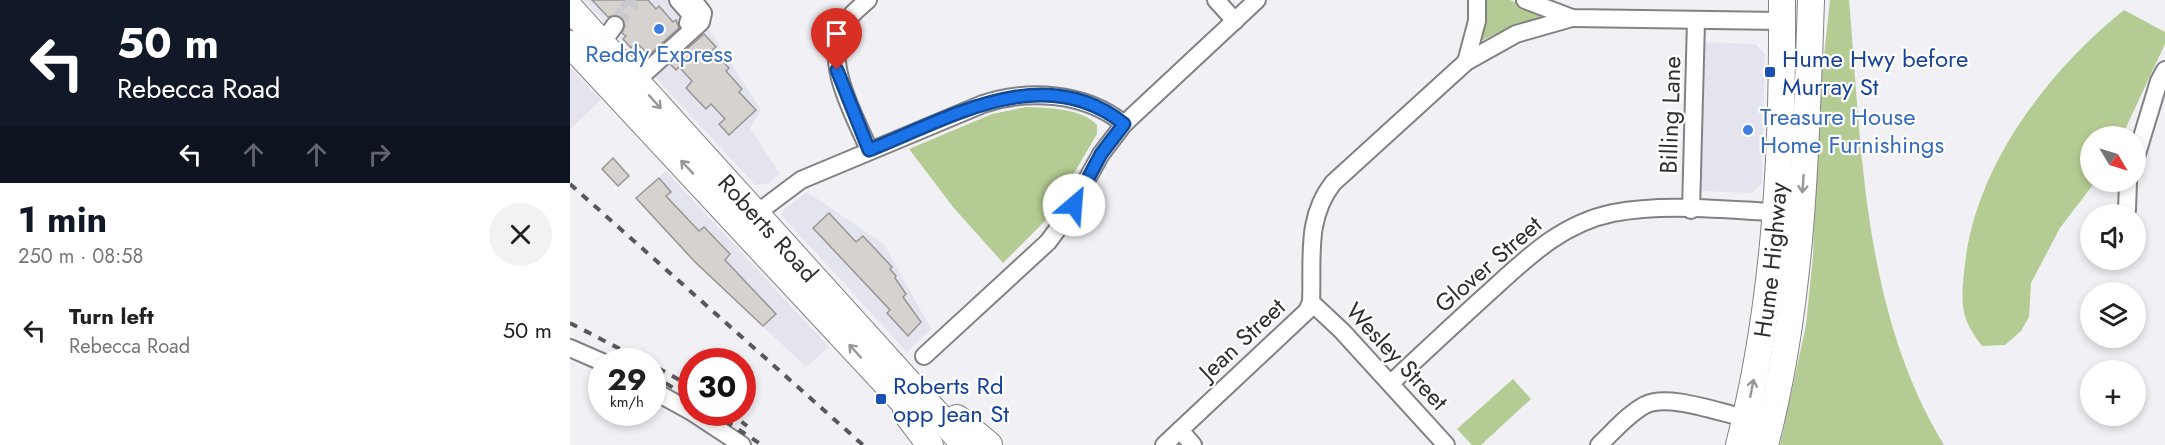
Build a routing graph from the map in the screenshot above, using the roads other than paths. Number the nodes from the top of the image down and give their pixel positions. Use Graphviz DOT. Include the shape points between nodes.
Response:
graph roads {
  1 [pos="678,0"];
  2 [pos="693,0"];
  3 [pos="868,0"];
  4 [pos="1216,0"];
  5 [pos="1257,0"];
  6 [pos="1477,0"];
  7 [pos="1525,0"];
  8 [pos="1811,0"];
  9 [pos="570,8"];
  10 [pos="1782,10"];
  11 [pos="1572,18"];
  12 [pos="1235,21"];
  13 [pos="1696,21"];
  14 [pos="570,44"];
  15 [pos="1466,62"];
  16 [pos="2165,70"];
  17 [pos="636,81"];
  18 [pos="1124,124"];
  19 [pos="2145,126"];
  20 [pos="869,150"];
  21 [pos="1691,210"];
  22 [pos="1777,212"];
  23 [pos="748,219"];
  24 [pos="1311,302"];
  25 [pos="570,348"];
  26 [pos="588,356"];
  27 [pos="924,356"];
  28 [pos="896,383"];
  29 [pos="1391,383"];
  30 [pos="1746,418"];
  31 [pos="713,426"];
  32 [pos="1180,430"];
  33 [pos="742,445"];
  34 [pos="930,445"];
  35 [pos="945,445"];
  36 [pos="965,445"];
  37 [pos="989,445"];
  38 [pos="1164,445"];
  39 [pos="1193,445"];
  40 [pos="1446,445"];
  41 [pos="1599,445"];
  42 [pos="1738,445"];
  43 [pos="1765,445"];
  1 -- 17 [label="street" via="691,15 641,67"];
  2 -- 17 [label="street" via="703,13 701,22"];
  3 -- 20 [label="street" via="843,27 835,53 837,70"];
  4 -- 12 [label="street"];
  5 -- 12 [label="street"];
  6 -- 15 [label="street" via="1477,21"];
  7 -- 11 [label="street"];
  8 -- 43 [label="highway, Hume Highway, one-way" via="1798,258"];
  9 -- 17 [label="highway, Roberts Road" via="608,34"];
  10 -- 13 [label="street"];
  10 -- 22 [label="highway, Hume Highway"];
  11 -- 13 [label="street"];
  11 -- 15 [label="street, Jean Street" via="1516,34"];
  12 -- 18 [label="street"];
  13 -- 21 [label="street, Billing Lane"];
  23 -- 14 [label="highway, Roberts Road, one-way"];
  15 -- 24 [label="street, Jean Street" via="1324,194 1313,219"];
  16 -- 19 [label="street"];
  17 -- 23 [label="highway, Roberts Road, one-way"];
  18 -- 20 [label="street" via="1096,107 1075,101 1040,95 1015,96 982,104"];
  18 -- 27 [label="street" via="1101,154 1074,205 1048,242"];
  20 -- 23 [label="street" via="801,180"];
  21 -- 22 [label="street, Glover Street"];
  21 -- 29 [label="street, Glover Street" via="1612,214 1580,223 1555,236"];
  30 -- 22 [label="highway, Hume Highway, one-way" via="1764,325"];
  23 -- 28 [label="highway, Roberts Road"];
  24 -- 29 [label="street, Wesley Street"];
  24 -- 32 [label="street, Jean Street" via="1300,320"];
  25 -- 26 [label="street"];
  28 -- 34 [label="highway"];
  28 -- 35 [label="highway, Roberts Road"];
  28 -- 36 [label="highway, Roberts Road"];
  28 -- 37 [label="highway" via="937,400"];
  29 -- 40 [label="street, Wesley Street"];
  30 -- 41 [label="street" via="1669,401 1654,402 1637,411"];
  30 -- 42 [label="highway, Hume Highway"];
  31 -- 33 [label="street"];
  32 -- 38 [label="street, Jean Street"];
  32 -- 39 [label="street"];
}
